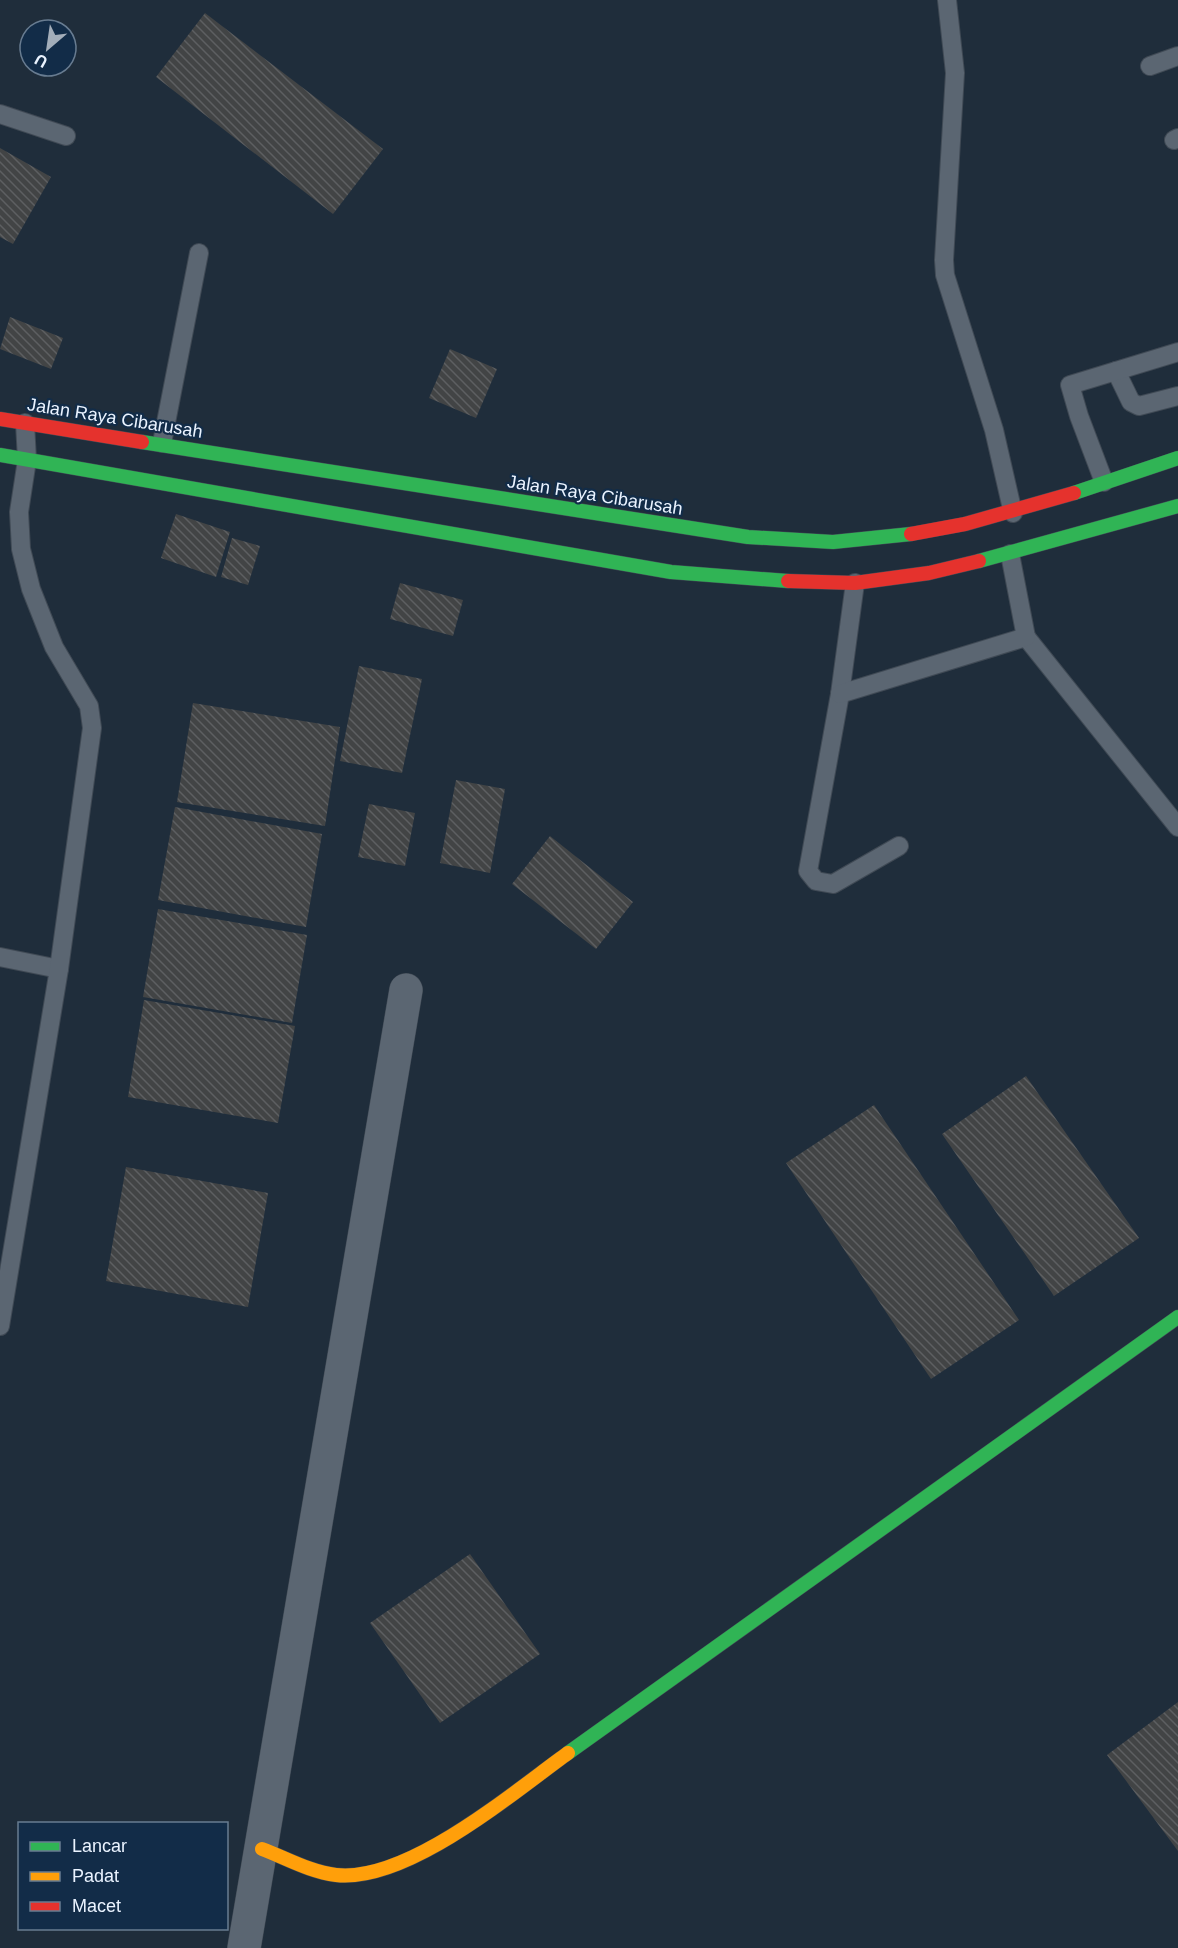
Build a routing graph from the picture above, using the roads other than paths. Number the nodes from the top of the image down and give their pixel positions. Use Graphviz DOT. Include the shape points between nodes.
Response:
graph roads {
  1 [pos="947,0"];
  2 [pos="1178,56"];
  3 [pos="1150,66"];
  4 [pos="0,114"];
  5 [pos="66,136"];
  6 [pos="199,253"];
  7 [pos="1178,352"];
  8 [pos="1116,371"];
  9 [pos="1178,396"];
  10 [pos="0,419"];
  11 [pos="25,423"];
  12 [pos="162,443"];
  13 [pos="0,455"];
  14 [pos="1178,458"];
  15 [pos="27,460"];
  16 [pos="1104,482"];
  17 [pos="1178,506"];
  18 [pos="1013,513"];
  19 [pos="1010,554"];
  20 [pos="855,583"];
  21 [pos="1026,637"];
  22 [pos="840,694"];
  23 [pos="1178,827"];
  24 [pos="899,846"];
  25 [pos="0,957"];
  26 [pos="59,969"];
  27 [pos="406,990"];
  28 [pos="1178,1317"];
  29 [pos="0,1326"];
  30 [pos="262,1849"];
  31 [pos="244,1948"];
  1 -- 18 [label="lane" via="955,73 945,275 994,430"];
  2 -- 3 [label="lane"];
  4 -- 5 [label="lane"];
  6 -- 12 [label="lane"];
  7 -- 8 [label="lane"];
  8 -- 9 [label="lane" via="1131,402 1139,406"];
  8 -- 16 [label="lane" via="1070,385"];
  10 -- 11 [label="main road, Jalan Raya Cibarusah"];
  11 -- 12 [label="main road, Jalan Raya Cibarusah"];
  11 -- 15 [label="lane"];
  12 -- 18 [label="main road, Jalan Raya Cibarusah" via="760,539 831,542 891,538"];
  13 -- 15 [label="main road"];
  14 -- 16 [label="main road, Jalan Raya Cibarusah"];
  15 -- 20 [label="main road" via="671,572"];
  15 -- 26 [label="lane" via="19,512 21,549 31,589 54,647 89,706 92,728"];
  16 -- 18 [label="main road, Jalan Raya Cibarusah"];
  17 -- 19 [label="main road"];
  19 -- 20 [label="main road" via="929,573"];
  19 -- 21 [label="lane"];
  20 -- 22 [label="lane"];
  21 -- 22 [label="lane"];
  21 -- 23 [label="lane"];
  22 -- 24 [label="lane" via="808,871 816,881 833,884"];
  25 -- 26 [label="lane"];
  26 -- 29 [label="lane"];
  27 -- 30 [label="street"];
  28 -- 30 [label="main road" via="463,1828 404,1861 361,1874 336,1875"];
  30 -- 31 [label="street"];
}
